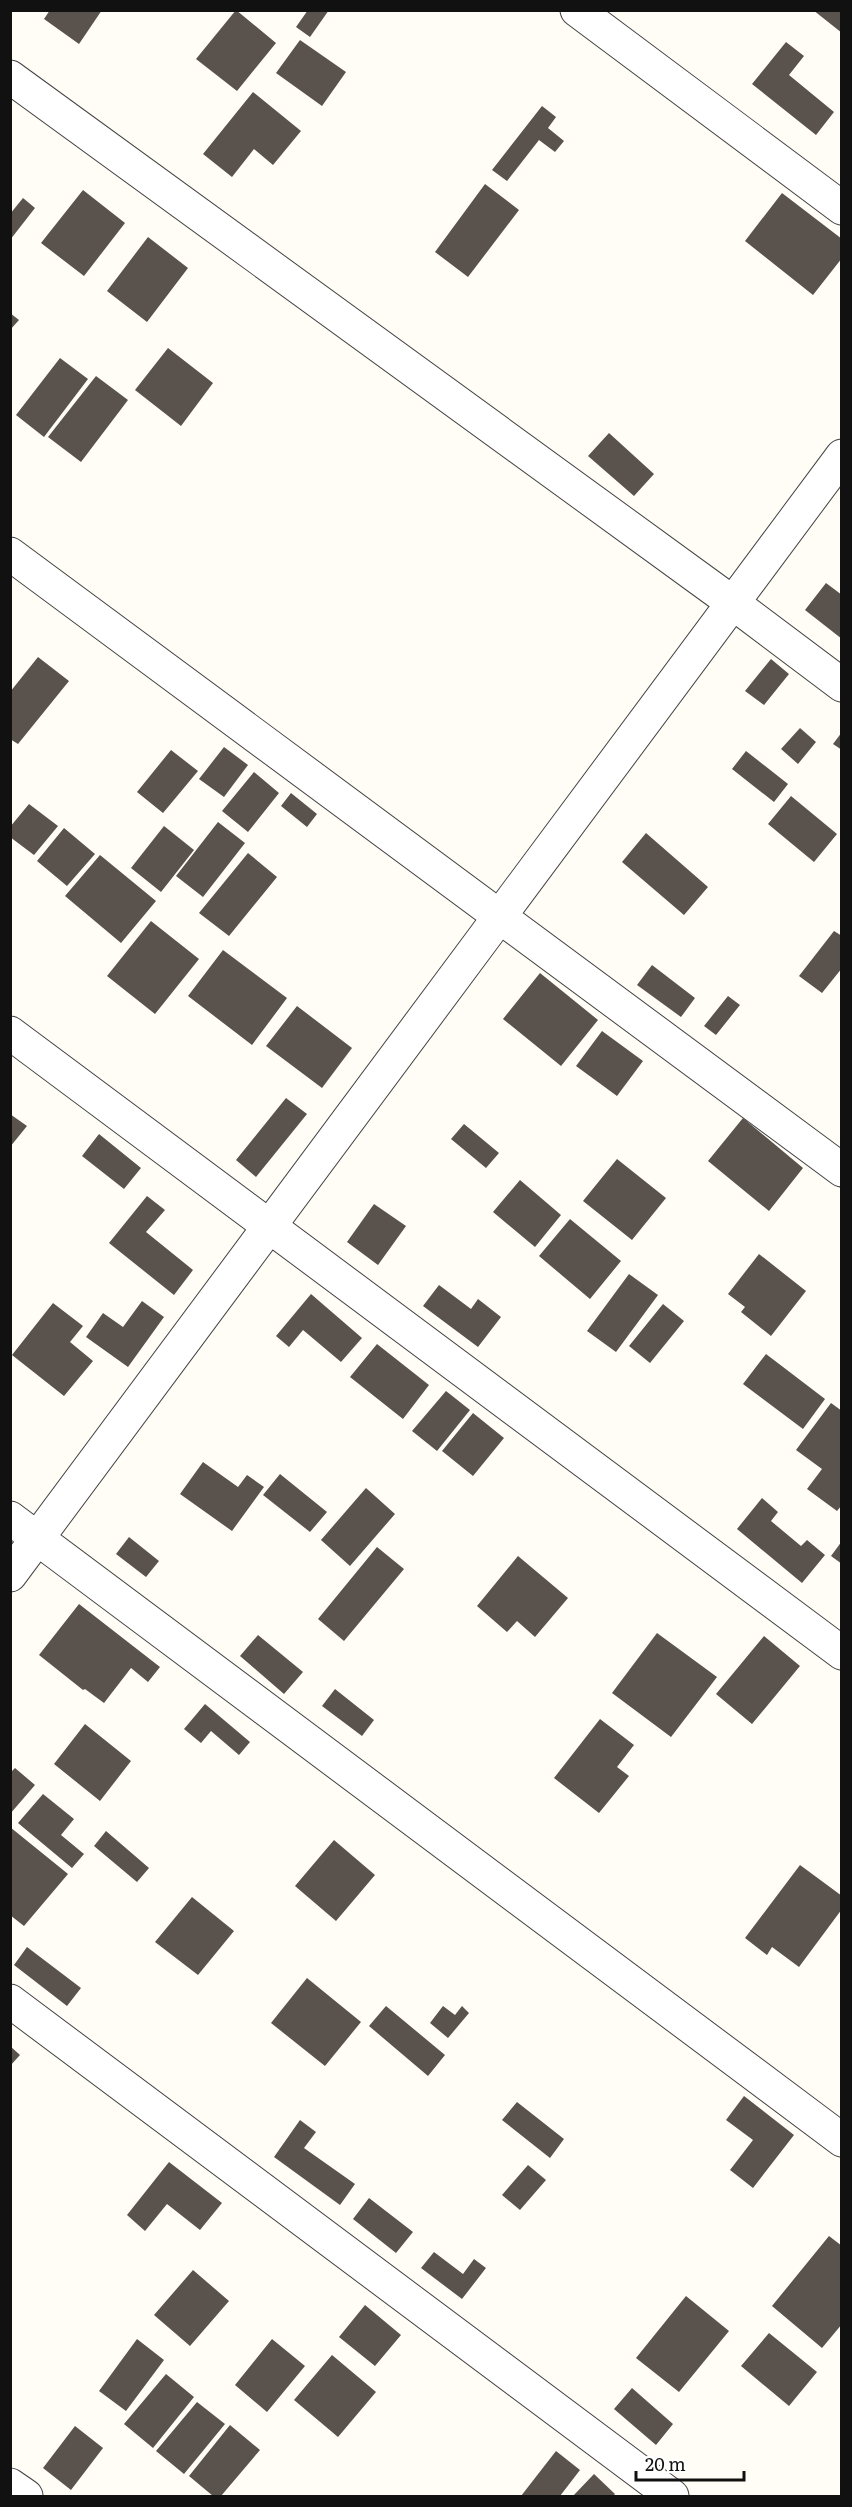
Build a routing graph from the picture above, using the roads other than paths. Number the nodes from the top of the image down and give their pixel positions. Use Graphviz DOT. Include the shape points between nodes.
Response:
graph roads {
  1 [pos="576,10"];
  2 [pos="10,77"];
  3 [pos="842,208"];
  4 [pos="842,456"];
  5 [pos="10,554"];
  6 [pos="733,603"];
  7 [pos="842,685"];
  8 [pos="500,917"];
  9 [pos="10,1033"];
  10 [pos="842,1170"];
  11 [pos="270,1227"];
  12 [pos="10,1518"];
  13 [pos="38,1538"];
  14 [pos="10,1575"];
  15 [pos="842,1653"];
  16 [pos="10,2001"];
  17 [pos="842,2140"];
  18 [pos="10,2485"];
  19 [pos="26,2496"];
  20 [pos="672,2496"];
  1 -- 3 [label="street"];
  2 -- 6 [label="street"];
  4 -- 6 [label="street"];
  5 -- 8 [label="street"];
  6 -- 7 [label="street"];
  6 -- 8 [label="street"];
  8 -- 10 [label="street"];
  8 -- 11 [label="street"];
  9 -- 11 [label="street"];
  11 -- 13 [label="street"];
  11 -- 15 [label="street"];
  12 -- 13 [label="street"];
  13 -- 14 [label="street"];
  13 -- 17 [label="street"];
  16 -- 20 [label="street"];
  18 -- 19 [label="street"];
}
